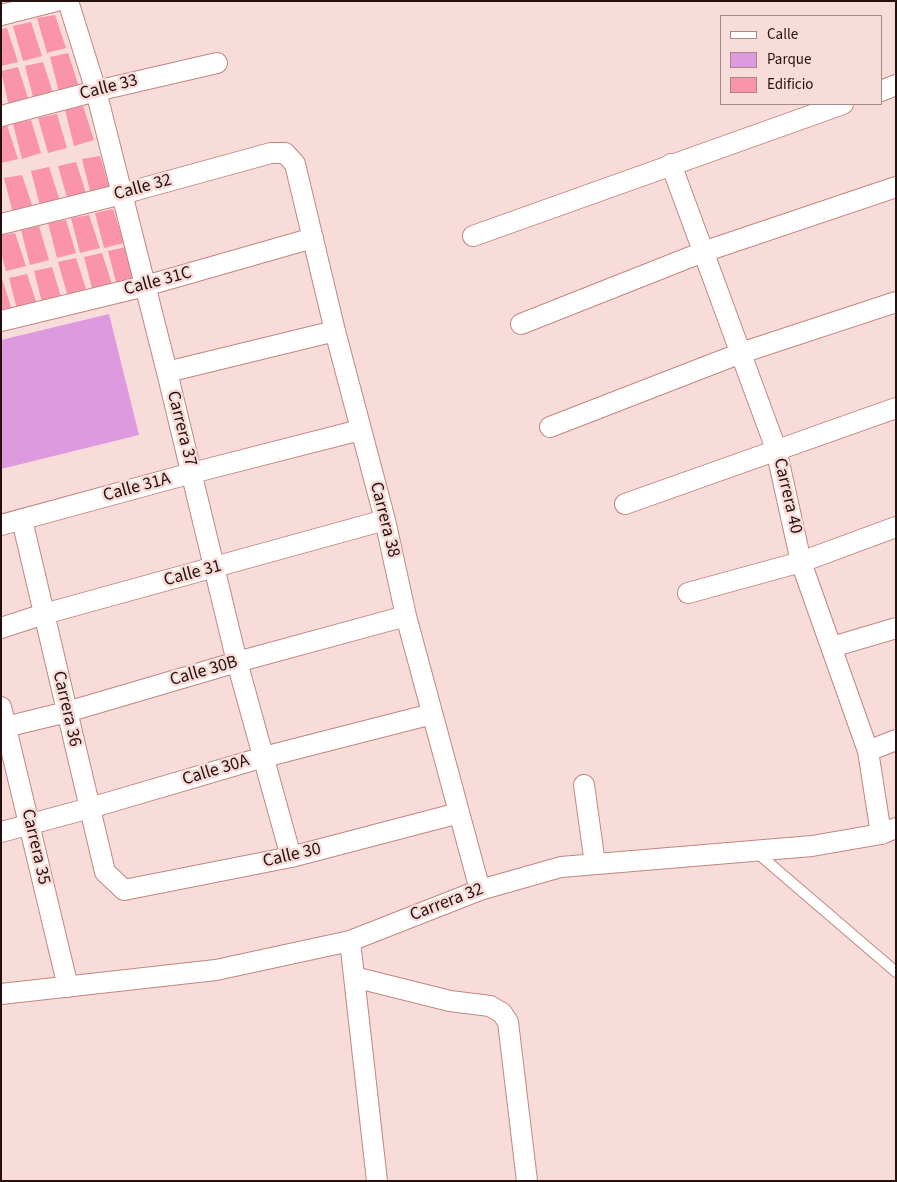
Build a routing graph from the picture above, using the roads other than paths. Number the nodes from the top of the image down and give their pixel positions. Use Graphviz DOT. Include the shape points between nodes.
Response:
graph roads {
  1 [pos="56,1"];
  2 [pos="68,1"];
  3 [pos="1,15"];
  4 [pos="217,63"];
  5 [pos="896,85"];
  6 [pos="96,91"];
  7 [pos="882,91"];
  8 [pos="840,105"];
  9 [pos="1,116"];
  10 [pos="285,153"];
  11 [pos="671,164"];
  12 [pos="896,187"];
  13 [pos="122,194"];
  14 [pos="1,224"];
  15 [pos="473,236"];
  16 [pos="313,238"];
  17 [pos="703,252"];
  18 [pos="145,286"];
  19 [pos="896,302"];
  20 [pos="1,321"];
  21 [pos="521,324"];
  22 [pos="335,331"];
  23 [pos="741,353"];
  24 [pos="167,372"];
  25 [pos="896,408"];
  26 [pos="550,427"];
  27 [pos="360,430"];
  28 [pos="776,449"];
  29 [pos="192,473"];
  30 [pos="625,504"];
  31 [pos="22,520"];
  32 [pos="385,520"];
  33 [pos="1,525"];
  34 [pos="896,527"];
  35 [pos="802,562"];
  36 [pos="214,568"];
  37 [pos="688,593"];
  38 [pos="44,614"];
  39 [pos="406,616"];
  40 [pos="1,628"];
  41 [pos="896,628"];
  42 [pos="832,647"];
  43 [pos="237,662"];
  44 [pos="1,708"];
  45 [pos="67,712"];
  46 [pos="432,714"];
  47 [pos="4,728"];
  48 [pos="896,740"];
  49 [pos="868,751"];
  50 [pos="264,757"];
  51 [pos="584,784"];
  52 [pos="90,808"];
  53 [pos="459,813"];
  54 [pos="29,825"];
  55 [pos="888,831"];
  56 [pos="1,832"];
  57 [pos="754,850"];
  58 [pos="291,857"];
  59 [pos="595,864"];
  60 [pos="124,890"];
  61 [pos="480,890"];
  62 [pos="350,941"];
  63 [pos="896,972"];
  64 [pos="354,977"];
  65 [pos="68,987"];
  66 [pos="1,994"];
  67 [pos="377,1181"];
  68 [pos="527,1181"];
  1 -- 3 [label="street"];
  2 -- 6 [label="street, Carrera 37"];
  4 -- 6 [label="street, Calle 33"];
  5 -- 7 [label="street"];
  6 -- 9 [label="street, Calle 33"];
  6 -- 13 [label="street, Carrera 37"];
  8 -- 11 [label="street"];
  10 -- 13 [label="street, Calle 32" via="271,153"];
  10 -- 16 [label="street, Carrera 38" via="295,164"];
  11 -- 15 [label="street"];
  11 -- 17 [label="street, Carrera 40"];
  12 -- 17 [label="street"];
  13 -- 14 [label="street, Calle 32"];
  13 -- 18 [label="street, Carrera 37"];
  16 -- 18 [label="street, Calle 31C"];
  16 -- 22 [label="street, Carrera 38"];
  17 -- 21 [label="street"];
  17 -- 23 [label="street, Carrera 40"];
  18 -- 20 [label="street, Calle 31C"];
  18 -- 24 [label="street, Carrera 37"];
  19 -- 23 [label="street"];
  22 -- 24 [label="street"];
  22 -- 27 [label="street, Carrera 38"];
  23 -- 26 [label="street"];
  23 -- 28 [label="street, Carrera 40"];
  24 -- 29 [label="street, Carrera 37"];
  25 -- 28 [label="street"];
  27 -- 29 [label="street, Calle 31A"];
  27 -- 32 [label="street, Carrera 38"];
  28 -- 30 [label="street"];
  28 -- 35 [label="street, Carrera 40"];
  29 -- 31 [label="street, Calle 31A"];
  29 -- 36 [label="street, Carrera 37"];
  31 -- 33 [label="street, Calle 31A"];
  31 -- 38 [label="street, Carrera 36"];
  32 -- 36 [label="street, Calle 31"];
  32 -- 39 [label="street, Carrera 38"];
  34 -- 35 [label="street"];
  35 -- 37 [label="street"];
  35 -- 42 [label="street, Carrera 40"];
  36 -- 38 [label="street, Calle 31"];
  36 -- 43 [label="street, Carrera 37"];
  38 -- 40 [label="street, Calle 31"];
  38 -- 45 [label="street, Carrera 36"];
  39 -- 43 [label="street, Calle 30B"];
  39 -- 46 [label="street, Carrera 38"];
  41 -- 42 [label="street"];
  42 -- 49 [label="street, Carrera 40"];
  43 -- 45 [label="street, Calle 30B"];
  43 -- 50 [label="street, Carrera 37"];
  44 -- 47 [label="street, Carrera 35"];
  45 -- 47 [label="street, Calle 30B"];
  45 -- 52 [label="street, Carrera 36"];
  46 -- 50 [label="street, Calle 30A"];
  46 -- 53 [label="street, Carrera 38"];
  47 -- 54 [label="street, Carrera 35"];
  48 -- 49 [label="street"];
  49 -- 55 [label="street, Carrera 40"];
  50 -- 52 [label="street, Calle 30A"];
  50 -- 58 [label="street, Carrera 37"];
  51 -- 59 [label="street"];
  52 -- 54 [label="street, Calle 30A"];
  52 -- 60 [label="street, Carrera 36" via="105,872"];
  53 -- 58 [label="street, Calle 30"];
  53 -- 61 [label="street, Carrera 38"];
  54 -- 56 [label="street, Calle 30A"];
  54 -- 65 [label="street, Carrera 35"];
  55 -- 57 [label="street, Carrera 32" via="812,846"];
  57 -- 59 [label="street, Carrera 32"];
  57 -- 63 [label="lane"];
  58 -- 60 [label="street, Calle 30"];
  59 -- 61 [label="street, Carrera 32" via="561,867"];
  61 -- 62 [label="street, Carrera 32"];
  62 -- 64 [label="street"];
  62 -- 65 [label="street, Carrera 32" via="216,970"];
  64 -- 67 [label="street"];
  64 -- 68 [label="street" via="450,1002 490,1006 502,1013 508,1022"];
  65 -- 66 [label="street, Carrera 32"];
}
